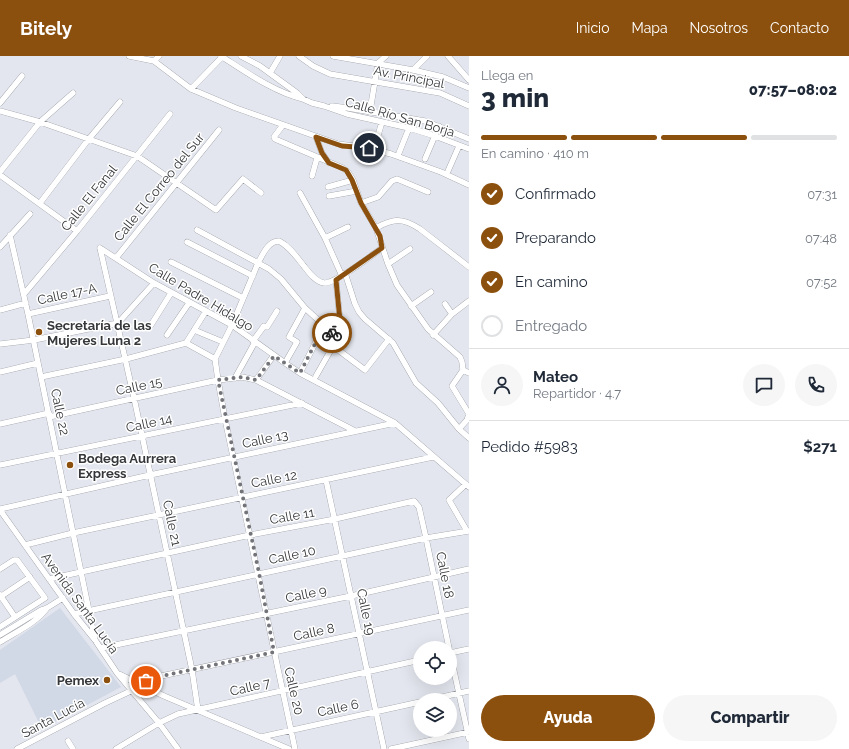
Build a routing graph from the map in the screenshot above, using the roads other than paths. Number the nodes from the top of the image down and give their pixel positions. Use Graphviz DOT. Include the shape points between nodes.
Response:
graph roads {
  1 [pos="129,56"];
  2 [pos="159,56"];
  3 [pos="221,56"];
  4 [pos="241,56"];
  5 [pos="280,56"];
  6 [pos="299,56"];
  7 [pos="333,56"];
  8 [pos="386,56"];
  9 [pos="427,56"];
  10 [pos="448,56"];
  11 [pos="349,58"];
  12 [pos="154,61"];
  13 [pos="378,63"];
  14 [pos="413,70"];
  15 [pos="270,73"];
  16 [pos="22,76"];
  17 [pos="469,80"];
  18 [pos="376,81"];
  19 [pos="468,87"];
  20 [pos="191,89"];
  21 [pos="73,93"];
  22 [pos="303,99"];
  23 [pos="120,102"];
  24 [pos="0,103"];
  25 [pos="324,106"];
  26 [pos="469,106"];
  27 [pos="0,111"];
  28 [pos="370,111"];
  29 [pos="170,114"];
  30 [pos="40,122"];
  31 [pos="382,122"];
  32 [pos="283,125"];
  33 [pos="438,126"];
  34 [pos="409,128"];
  35 [pos="219,130"];
  36 [pos="435,136"];
  37 [pos="316,137"];
  38 [pos="469,139"];
  39 [pos="88,140"];
  40 [pos="376,142"];
  41 [pos="459,146"];
  42 [pos="469,149"];
  43 [pos="399,153"];
  44 [pos="137,156"];
  45 [pos="317,158"];
  46 [pos="425,159"];
  47 [pos="329,163"];
  48 [pos="448,171"];
  49 [pos="0,172"];
  50 [pos="0,175"];
  51 [pos="312,176"];
  52 [pos="352,180"];
  53 [pos="176,184"];
  54 [pos="469,185"];
  55 [pos="328,187"];
  56 [pos="357,191"];
  57 [pos="428,192"];
  58 [pos="261,193"];
  59 [pos="300,193"];
  60 [pos="329,196"];
  61 [pos="40,203"];
  62 [pos="361,203"];
  63 [pos="30,214"];
  64 [pos="348,228"];
  65 [pos="376,228"];
  66 [pos="197,230"];
  67 [pos="77,231"];
  68 [pos="10,235"];
  69 [pos="325,238"];
  70 [pos="186,242"];
  71 [pos="0,247"];
  72 [pos="100,248"];
  73 [pos="382,248"];
  74 [pos="410,249"];
  75 [pos="116,258"];
  76 [pos="171,262"];
  77 [pos="258,263"];
  78 [pos="388,264"];
  79 [pos="469,267"];
  80 [pos="343,275"];
  81 [pos="253,276"];
  82 [pos="336,280"];
  83 [pos="154,283"];
  84 [pos="431,292"];
  85 [pos="171,293"];
  86 [pos="24,294"];
  87 [pos="110,296"];
  88 [pos="243,298"];
  89 [pos="469,301"];
  90 [pos="189,303"];
  91 [pos="26,304"];
  92 [pos="445,304"];
  93 [pos="411,306"];
  94 [pos="305,308"];
  95 [pos="0,310"];
  96 [pos="206,311"];
  97 [pos="276,311"];
  98 [pos="28,314"];
  99 [pos="452,314"];
  100 [pos="118,323"];
  101 [pos="151,325"];
  102 [pos="232,325"];
  103 [pos="324,326"];
  104 [pos="194,330"];
  105 [pos="167,335"];
  106 [pos="433,335"];
  107 [pos="338,338"];
  108 [pos="389,339"];
  109 [pos="34,340"];
  110 [pos="254,341"];
  111 [pos="223,342"];
  112 [pos="186,343"];
  113 [pos="0,344"];
  114 [pos="333,346"];
  115 [pos="274,356"];
  116 [pos="126,359"];
  117 [pos="216,359"];
  118 [pos="38,363"];
  119 [pos="285,363"];
  120 [pos="463,370"];
  121 [pos="0,372"];
  122 [pos="300,373"];
  123 [pos="469,373"];
  124 [pos="316,376"];
  125 [pos="41,377"];
  126 [pos="235,378"];
  127 [pos="218,380"];
  128 [pos="256,380"];
  129 [pos="134,398"];
  130 [pos="302,403"];
  131 [pos="49,415"];
  132 [pos="226,419"];
  133 [pos="395,423"];
  134 [pos="0,424"];
  135 [pos="459,428"];
  136 [pos="355,431"];
  137 [pos="141,436"];
  138 [pos="469,438"];
  139 [pos="57,454"];
  140 [pos="234,457"];
  141 [pos="433,457"];
  142 [pos="0,466"];
  143 [pos="150,475"];
  144 [pos="326,480"];
  145 [pos="468,486"];
  146 [pos="65,494"];
  147 [pos="242,496"];
  148 [pos="418,507"];
  149 [pos="0,510"];
  150 [pos="159,515"];
  151 [pos="335,519"];
  152 [pos="468,531"];
  153 [pos="73,533"];
  154 [pos="250,535"];
  155 [pos="426,538"];
  156 [pos="25,545"];
  157 [pos="167,553"];
  158 [pos="343,556"];
  159 [pos="0,569"];
  160 [pos="469,569"];
  161 [pos="81,571"];
  162 [pos="259,573"];
  163 [pos="30,576"];
  164 [pos="434,577"];
  165 [pos="49,579"];
  166 [pos="175,593"];
  167 [pos="0,596"];
  168 [pos="351,596"];
  169 [pos="63,598"];
  170 [pos="47,608"];
  171 [pos="89,610"];
  172 [pos="469,610"];
  173 [pos="267,613"];
  174 [pos="74,614"];
  175 [pos="442,616"];
  176 [pos="16,617"];
  177 [pos="0,627"];
  178 [pos="183,631"];
  179 [pos="359,634"];
  180 [pos="0,635"];
  181 [pos="95,640"];
  182 [pos="447,641"];
  183 [pos="0,642"];
  184 [pos="100,648"];
  185 [pos="469,649"];
  186 [pos="274,652"];
  187 [pos="457,652"];
  188 [pos="413,662"];
  189 [pos="192,670"];
  190 [pos="118,673"];
  191 [pos="367,673"];
  192 [pos="142,684"];
  193 [pos="457,685"];
  194 [pos="131,690"];
  195 [pos="282,690"];
  196 [pos="469,691"];
  197 [pos="459,694"];
  198 [pos="413,703"];
  199 [pos="198,710"];
  200 [pos="375,711"];
  201 [pos="159,723"];
  202 [pos="292,729"];
  203 [pos="469,734"];
  204 [pos="261,737"];
  205 [pos="68,742"];
  206 [pos="17,749"];
  207 [pos="73,749"];
  208 [pos="116,749"];
  209 [pos="178,749"];
  210 [pos="289,749"];
  211 [pos="295,749"];
  212 [pos="384,749"];
  213 [pos="391,749"];
  1 -- 12 [label="street"];
  2 -- 12 [label="street"];
  3 -- 20 [label="street"];
  3 -- 22 [label="street, Calle Río San Borja" via="273,87"];
  4 -- 15 [label="street, Calle Río San Borja"];
  5 -- 15 [label="street"];
  6 -- 18 [label="street, Av. Principal" via="330,74"];
  7 -- 11 [label="street"];
  8 -- 13 [label="street"];
  9 -- 14 [label="street"];
  10 -- 17 [label="street"];
  11 -- 13 [label="street"];
  12 -- 20 [label="street"];
  13 -- 14 [label="street"];
  13 -- 18 [label="street"];
  14 -- 19 [label="street" via="443,77"];
  15 -- 22 [label="street, Calle Río San Borja"];
  16 -- 24 [label="street"];
  18 -- 26 [label="street, Av. Principal" via="440,93"];
  18 -- 28 [label="street"];
  20 -- 32 [label="street"];
  21 -- 30 [label="street"];
  22 -- 25 [label="street, Calle Río San Borja"];
  23 -- 39 [label="street"];
  25 -- 28 [label="street, Calle Río San Borja"];
  25 -- 31 [label="street, Calle Río San Borja"];
  27 -- 30 [label="street"];
  28 -- 33 [label="street, Calle Río San Borja" via="413,118"];
  29 -- 44 [label="street, Calle El Fanal"];
  30 -- 39 [label="street"];
  30 -- 49 [label="street"];
  31 -- 34 [label="street, Calle Río San Borja"];
  31 -- 40 [label="street"];
  32 -- 37 [label="street"];
  32 -- 45 [label="street" via="274,139"];
  33 -- 36 [label="street"];
  33 -- 38 [label="street, Calle Río San Borja"];
  34 -- 36 [label="street, Calle Río San Borja"];
  34 -- 43 [label="street"];
  35 -- 53 [label="street, Calle El Correo del Sur"];
  36 -- 41 [label="street, Calle Río San Borja"];
  36 -- 46 [label="street"];
  37 -- 47 [label="street"];
  37 -- 54 [label="street" via="342,146 369,148 391,154"];
  39 -- 44 [label="street"];
  39 -- 61 [label="street"];
  41 -- 42 [label="street, Calle Río San Borja"];
  41 -- 48 [label="street"];
  44 -- 53 [label="street"];
  44 -- 67 [label="street, Calle El Fanal"];
  45 -- 47 [label="street"];
  45 -- 51 [label="street"];
  47 -- 52 [label="street" via="346,170"];
  50 -- 61 [label="street"];
  52 -- 55 [label="street"];
  52 -- 56 [label="street"];
  53 -- 58 [label="street" via="216,210 243,179"];
  53 -- 75 [label="street, Calle El Correo del Sur"];
  56 -- 60 [label="street"];
  56 -- 62 [label="street"];
  57 -- 62 [label="street" via="397,179 378,197"];
  59 -- 69 [label="street"];
  61 -- 67 [label="street"];
  62 -- 65 [label="street"];
  63 -- 68 [label="street"];
  64 -- 69 [label="street"];
  65 -- 73 [label="street"];
  65 -- 79 [label="street" via="390,221 405,221 420,229"];
  66 -- 77 [label="street"];
  67 -- 86 [label="street, Calle El Fanal"];
  68 -- 71 [label="street"];
  68 -- 86 [label="street, Calle 22"];
  69 -- 80 [label="street"];
  70 -- 81 [label="street"];
  72 -- 75 [label="street, Calle Padre Hidalgo"];
  72 -- 87 [label="street, Calle 21"];
  73 -- 78 [label="street"];
  73 -- 80 [label="street"];
  74 -- 78 [label="street"];
  75 -- 83 [label="street, Calle Padre Hidalgo"];
  76 -- 88 [label="street"];
  77 -- 81 [label="street"];
  77 -- 82 [label="street" via="268,246 279,240 318,281 324,283"];
  77 -- 94 [label="street" via="275,274"];
  78 -- 93 [label="street"];
  80 -- 82 [label="street"];
  80 -- 108 [label="street" via="359,312"];
  81 -- 88 [label="street"];
  82 -- 107 [label="street" via="341,327"];
  83 -- 85 [label="street, Calle Padre Hidalgo"];
  83 -- 100 [label="street"];
  84 -- 93 [label="street"];
  85 -- 90 [label="street, Calle Padre Hidalgo"];
  85 -- 101 [label="street"];
  86 -- 91 [label="street, Calle 22"];
  87 -- 98 [label="street, Calle 17-A"];
  87 -- 100 [label="street, Calle 21"];
  88 -- 102 [label="street"];
  89 -- 99 [label="street"];
  90 -- 96 [label="street, Calle Padre Hidalgo"];
  90 -- 105 [label="street"];
  91 -- 95 [label="street"];
  91 -- 98 [label="street, Calle 22"];
  92 -- 99 [label="street"];
  93 -- 106 [label="street"];
  94 -- 103 [label="street"];
  94 -- 119 [label="street" via="289,337 297,342"];
  96 -- 102 [label="street, Calle Padre Hidalgo"];
  96 -- 104 [label="street"];
  97 -- 110 [label="street" via="267,327 264,326"];
  98 -- 109 [label="street, Calle 22"];
  99 -- 106 [label="street"];
  100 -- 109 [label="street"];
  100 -- 116 [label="street, Calle 21"];
  102 -- 110 [label="street, Calle Padre Hidalgo"];
  102 -- 111 [label="street"];
  103 -- 107 [label="street"];
  103 -- 122 [label="street"];
  104 -- 111 [label="street"];
  104 -- 112 [label="street"];
  106 -- 120 [label="street" via="460,358"];
  107 -- 114 [label="street"];
  108 -- 114 [label="street" via="366,370"];
  108 -- 135 [label="street" via="397,348 416,383 438,403"];
  109 -- 113 [label="street"];
  109 -- 118 [label="street, Calle 22"];
  110 -- 115 [label="street, Calle Padre Hidalgo"];
  110 -- 126 [label="street"];
  111 -- 117 [label="street"];
  112 -- 116 [label="street"];
  112 -- 117 [label="street"];
  114 -- 124 [label="street"];
  115 -- 119 [label="street, Calle Padre Hidalgo"];
  115 -- 128 [label="street"];
  116 -- 125 [label="street"];
  116 -- 129 [label="street, Calle 21"];
  117 -- 127 [label="street, Calle 20"];
  118 -- 121 [label="street"];
  118 -- 125 [label="street, Calle 22"];
  119 -- 122 [label="street, Calle Padre Hidalgo"];
  120 -- 123 [label="street"];
  120 -- 135 [label="street" via="452,386 469,414"];
  122 -- 133 [label="street, Calle Padre Hidalgo"];
  125 -- 131 [label="street, Calle 22"];
  126 -- 127 [label="street, Calle 15"];
  126 -- 128 [label="street, Calle 15"];
  127 -- 129 [label="street, Calle 15"];
  127 -- 132 [label="street, Calle 20"];
  128 -- 130 [label="street"];
  129 -- 131 [label="street, Calle 15"];
  129 -- 137 [label="street, Calle 21"];
  130 -- 132 [label="street, Calle 14"];
  130 -- 136 [label="street"];
  131 -- 134 [label="street, Calle 15"];
  131 -- 139 [label="street, Calle 22"];
  132 -- 137 [label="street, Calle 14"];
  132 -- 140 [label="street, Calle 20"];
  133 -- 136 [label="street, Calle 13"];
  133 -- 141 [label="street, Calle Padre Hidalgo"];
  135 -- 138 [label="street"];
  136 -- 140 [label="street, Calle 13"];
  137 -- 139 [label="street, Calle 14"];
  137 -- 143 [label="street, Calle 21"];
  139 -- 142 [label="street, Calle 14"];
  139 -- 146 [label="street, Calle 22"];
  140 -- 143 [label="street, Calle 13"];
  140 -- 147 [label="street, Calle 20"];
  141 -- 144 [label="street, Calle 12"];
  141 -- 145 [label="street, Calle Padre Hidalgo"];
  143 -- 146 [label="street, Calle 13"];
  143 -- 150 [label="street, Calle 21"];
  144 -- 147 [label="street, Calle 12"];
  144 -- 151 [label="street, Calle 19"];
  145 -- 152 [label="street" via="450,498 450,503"];
  146 -- 149 [label="street, Calle 13"];
  146 -- 153 [label="street, Calle 22"];
  147 -- 150 [label="street, Calle 12"];
  147 -- 154 [label="street, Calle 20"];
  148 -- 151 [label="street, Calle 11" via="416,502 411,501"];
  148 -- 155 [label="street, Calle 18"];
  149 -- 156 [label="street, Avenida Santa Lucía"];
  150 -- 153 [label="street, Calle 12"];
  150 -- 157 [label="street, Calle 21"];
  151 -- 154 [label="street, Calle 11"];
  151 -- 158 [label="street, Calle 19"];
  152 -- 155 [label="street, Calle 10"];
  153 -- 156 [label="street, Calle 12"];
  153 -- 161 [label="street, Calle 22"];
  154 -- 157 [label="street, Calle 11"];
  154 -- 162 [label="street, Calle 20"];
  155 -- 158 [label="street, Calle 10"];
  155 -- 164 [label="street, Calle 18"];
  156 -- 165 [label="street, Avenida Santa Lucía"];
  157 -- 161 [label="street, Calle 11"];
  157 -- 166 [label="street, Calle 21"];
  158 -- 162 [label="street, Calle 10"];
  158 -- 168 [label="street, Calle 19"];
  159 -- 163 [label="street" via="18,560"];
  160 -- 164 [label="street, Calle 9"];
  161 -- 165 [label="street, Calle 11"];
  161 -- 171 [label="street, Calle 22"];
  162 -- 166 [label="street, Calle 10"];
  162 -- 173 [label="street, Calle 20"];
  163 -- 167 [label="street"];
  163 -- 176 [label="street" via="44,599"];
  164 -- 168 [label="street, Calle 9"];
  164 -- 175 [label="street, Calle 18"];
  165 -- 169 [label="street, Avenida Santa Lucía"];
  166 -- 171 [label="street, Calle 10"];
  166 -- 178 [label="street, Calle 21"];
  167 -- 176 [label="street"];
  168 -- 173 [label="street, Calle 9"];
  168 -- 179 [label="street, Calle 19"];
  169 -- 170 [label="street"];
  169 -- 174 [label="street, Avenida Santa Lucía"];
  170 -- 180 [label="street"];
  170 -- 183 [label="street" via="39,617"];
  171 -- 174 [label="street, Calle 10"];
  171 -- 181 [label="street, Calle 22"];
  172 -- 175 [label="street, Calle 8"];
  173 -- 178 [label="street, Calle 9"];
  173 -- 186 [label="street, Calle 20"];
  174 -- 181 [label="street, Avenida Santa Lucía"];
  175 -- 179 [label="street, Calle 8"];
  175 -- 182 [label="street, Calle 18"];
  176 -- 177 [label="street"];
  178 -- 184 [label="street, Calle 9"];
  178 -- 189 [label="street, Calle 21"];
  179 -- 186 [label="street, Calle 8"];
  179 -- 191 [label="street, Calle 19"];
  181 -- 184 [label="street, Avenida Santa Lucía"];
  184 -- 190 [label="street, Avenida Santa Lucía"];
  185 -- 187 [label="street"];
  186 -- 189 [label="street, Calle 8"];
  186 -- 195 [label="street, Calle 20"];
  188 -- 191 [label="street, Calle 7"];
  189 -- 192 [label="street, Calle 8" via="152,678"];
  189 -- 199 [label="street, Calle 21"];
  190 -- 192 [label="street, Avenida Santa Lucía"];
  190 -- 194 [label="street"];
  191 -- 195 [label="street, Calle 7"];
  191 -- 200 [label="street, Calle 19"];
  192 -- 194 [label="street, Santa Lucía"];
  192 -- 199 [label="street, Avenida Santa Lucía"];
  193 -- 197 [label="street"];
  194 -- 201 [label="street"];
  194 -- 206 [label="street, Santa Lucía"];
  195 -- 199 [label="street, Calle 7"];
  195 -- 202 [label="street, Calle 20"];
  196 -- 197 [label="street"];
  197 -- 203 [label="street"];
  198 -- 200 [label="street, Calle 6"];
  199 -- 201 [label="street, Calle 7" via="178,714"];
  199 -- 204 [label="street, Avenida Santa Lucía"];
  200 -- 202 [label="street, Calle 6"];
  200 -- 212 [label="street, Calle 19"];
  201 -- 208 [label="street, Calle 7"];
  201 -- 209 [label="street"];
  202 -- 204 [label="street, Calle 6"];
  202 -- 211 [label="street, Calle 20"];
  203 -- 213 [label="street"];
  204 -- 210 [label="street, Avenida Santa Lucía"];
  205 -- 207 [label="street"];
}
